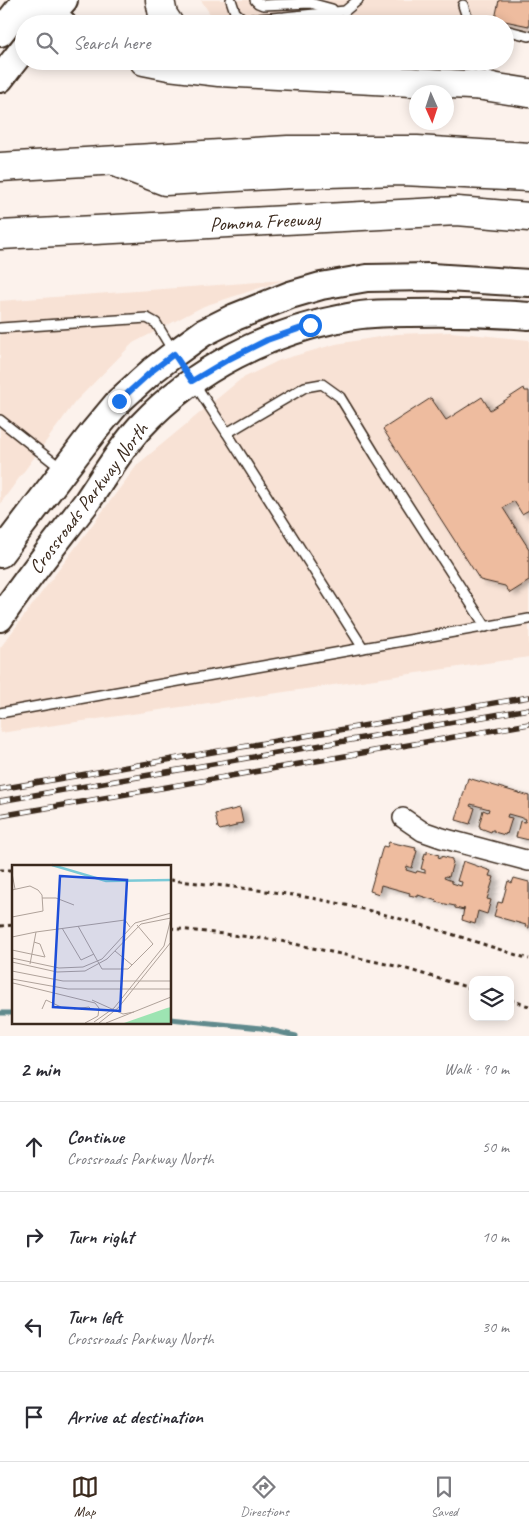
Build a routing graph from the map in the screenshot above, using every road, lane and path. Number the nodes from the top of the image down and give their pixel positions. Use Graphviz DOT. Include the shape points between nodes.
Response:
graph roads {
  1 [pos="25,0"];
  2 [pos="160,0"];
  3 [pos="231,0"];
  4 [pos="254,0"];
  5 [pos="358,0"];
  6 [pos="463,5"];
  7 [pos="339,11"];
  8 [pos="53,15"];
  9 [pos="163,15"];
  10 [pos="239,15"];
  11 [pos="302,15"];
  12 [pos="466,15"];
  13 [pos="514,32"];
  14 [pos="0,33"];
  15 [pos="529,36"];
  16 [pos="15,60"];
  17 [pos="202,70"];
  18 [pos="349,70"];
  19 [pos="0,79"];
  20 [pos="489,86"];
  21 [pos="529,92"];
  22 [pos="529,156"];
  23 [pos="109,161"];
  24 [pos="0,167"];
  25 [pos="529,177"];
  26 [pos="529,217"];
  27 [pos="0,235"];
  28 [pos="529,283"];
  29 [pos="529,316"];
  30 [pos="0,328"];
  31 [pos="174,354"];
  32 [pos="192,381"];
  33 [pos="0,420"];
  34 [pos="227,433"];
  35 [pos="64,470"];
  36 [pos="0,554"];
  37 [pos="0,618"];
  38 [pos="529,619"];
  39 [pos="486,627"];
  40 [pos="362,648"];
  41 [pos="0,714"];
  42 [pos="404,818"];
  43 [pos="529,861"];
  44 [pos="171,880"];
  45 [pos="171,928"];
  46 [pos="529,959"];
  47 [pos="469,988"];
  48 [pos="514,1001"];
  49 [pos="529,1006"];
  1 -- 8 [label="highway"];
  1 -- 14 [label="street"];
  2 -- 9 [label="highway"];
  3 -- 10 [label="lane"];
  4 -- 7 [label="lane" via="263,4 310,4"];
  5 -- 7 [label="lane"];
  6 -- 12 [label="lane"];
  7 -- 11 [label="lane"];
  13 -- 15 [label="lane"];
  16 -- 19 [label="street"];
  17 -- 20 [label="highway"];
  18 -- 20 [label="highway"];
  20 -- 21 [label="highway"];
  22 -- 23 [label="highway" via="417,150 288,150"];
  23 -- 24 [label="highway"];
  23 -- 25 [label="highway" via="165,180 402,170"];
  26 -- 27 [label="highway, Pomona Freeway" via="457,212"];
  28 -- 31 [label="street, Crossroads Parkway North" via="431,277 367,278 321,286 235,317"];
  29 -- 32 [label="street, Crossroads Parkway North" via="433,312 349,317 310,325 267,340"];
  30 -- 31 [label="lane" via="147,318 156,323"];
  31 -- 32 [label="street"];
  31 -- 35 [label="street, Crossroads Parkway North" via="119,401"];
  32 -- 34 [label="lane"];
  32 -- 37 [label="street, Crossroads Parkway North" via="165,403 123,447"];
  33 -- 35 [label="lane"];
  34 -- 39 [label="lane" via="306,387 322,384 340,397"];
  34 -- 40 [label="lane"];
  35 -- 36 [label="street, Crossroads Parkway North"];
  38 -- 39 [label="lane"];
  39 -- 40 [label="lane"];
  40 -- 41 [label="lane"];
  42 -- 43 [label="street" via="422,831 436,836"];
  44 -- 46 [label="path" via="254,888 361,909"];
  45 -- 47 [label="path" via="276,940 400,967"];
  48 -- 49 [label="path"];
}
